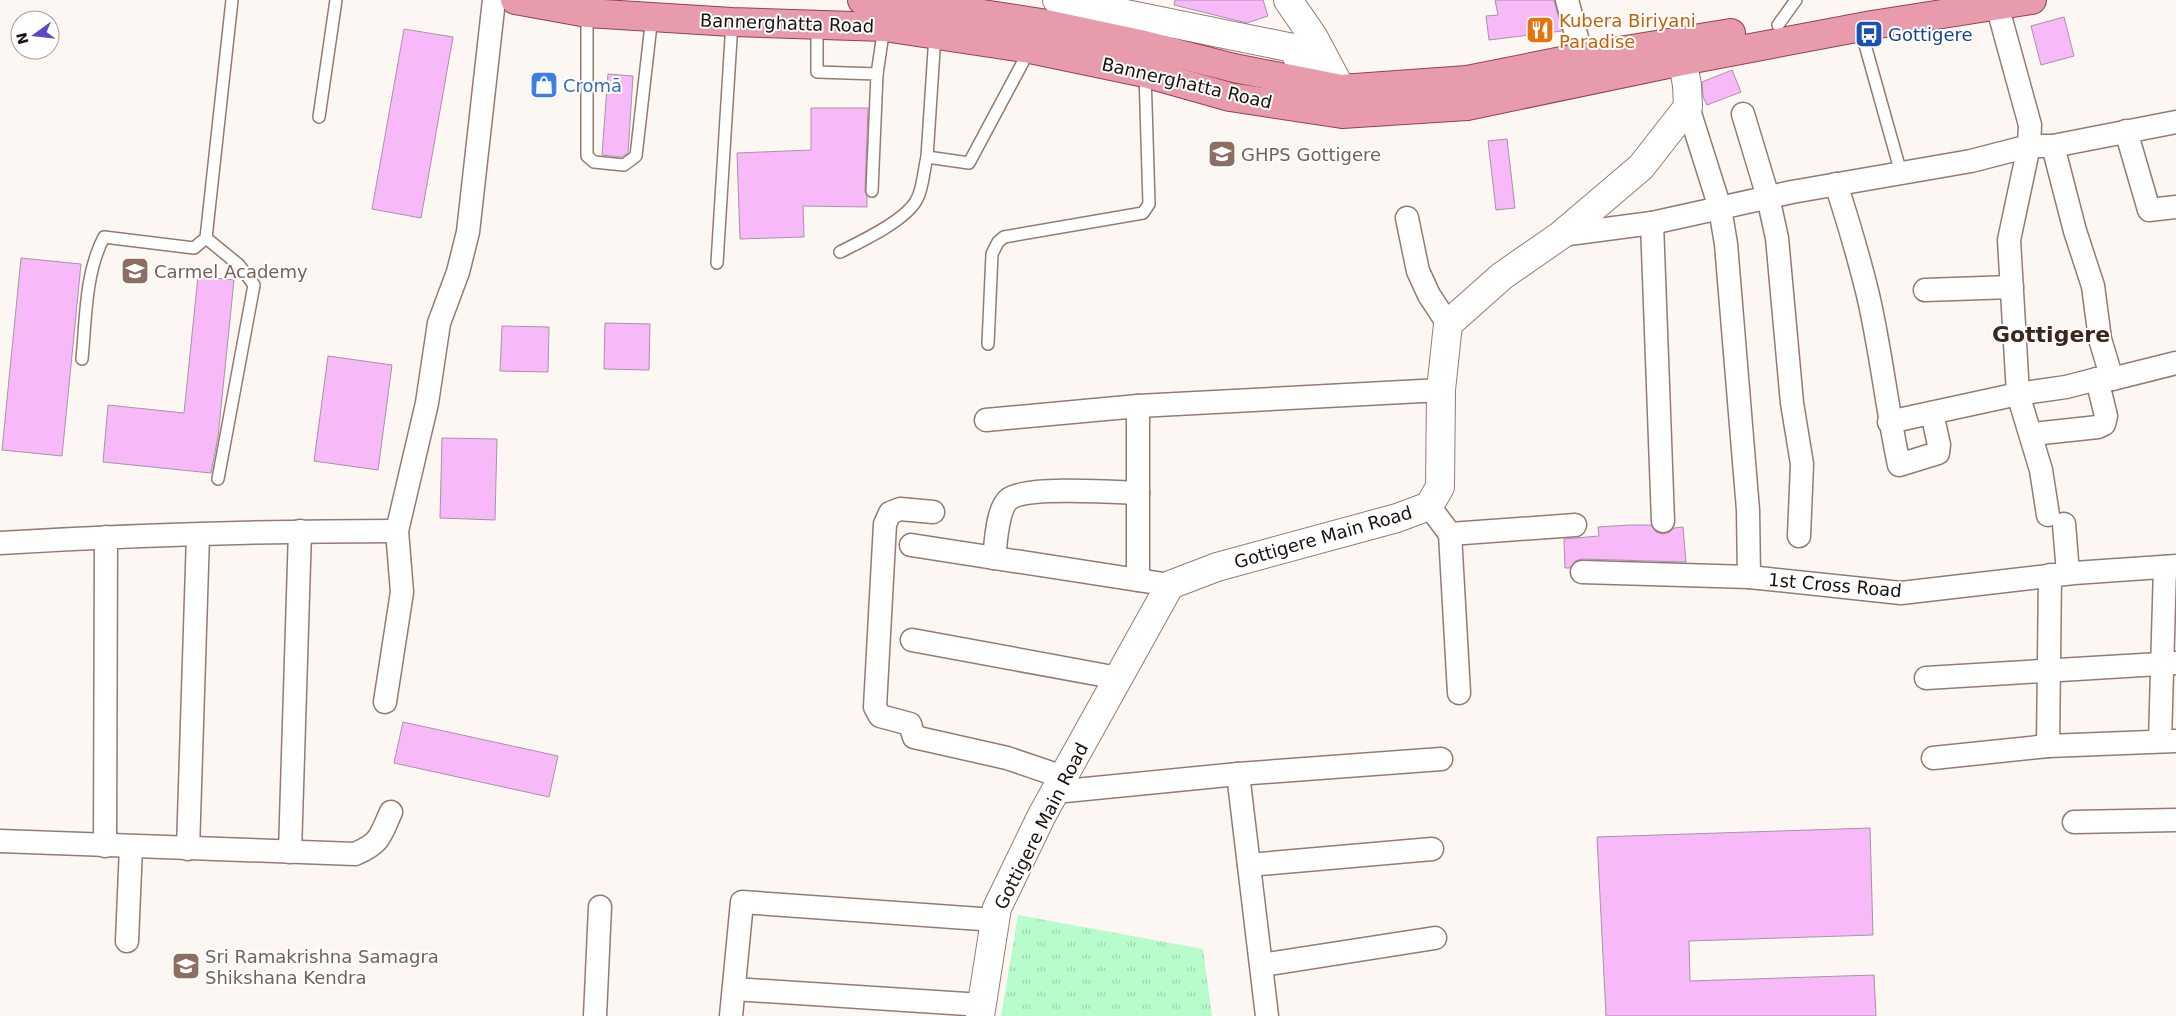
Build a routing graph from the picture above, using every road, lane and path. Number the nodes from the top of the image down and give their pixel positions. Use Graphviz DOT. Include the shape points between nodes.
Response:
graph roads {
  1 [pos="232,0"];
  2 [pos="336,0"];
  3 [pos="494,0"];
  4 [pos="515,0"];
  5 [pos="1057,0"];
  6 [pos="1288,0"];
  7 [pos="1567,0"];
  8 [pos="1796,0"];
  9 [pos="1922,0"];
  10 [pos="2032,0"];
  11 [pos="940,3"];
  12 [pos="1996,3"];
  13 [pos="877,7"];
  14 [pos="587,13"];
  15 [pos="652,16"];
  16 [pos="732,22"];
  17 [pos="817,25"];
  18 [pos="1778,25"];
  19 [pos="1860,27"];
  20 [pos="935,35"];
  21 [pos="1030,49"];
  22 [pos="1680,52"];
  23 [pos="1585,69"];
  24 [pos="1145,73"];
  25 [pos="877,74"];
  26 [pos="1309,83"];
  27 [pos="1342,101"];
  28 [pos="1688,107"];
  29 [pos="1743,114"];
  30 [pos="319,117"];
  31 [pos="2176,122"];
  32 [pos="2126,131"];
  33 [pos="2029,146"];
  34 [pos="2053,146"];
  35 [pos="927,157"];
  36 [pos="1901,173"];
  37 [pos="1836,184"];
  38 [pos="872,191"];
  39 [pos="1768,197"];
  40 [pos="2176,207"];
  41 [pos="1720,208"];
  42 [pos="1407,218"];
  43 [pos="1652,223"];
  44 [pos="1561,235"];
  45 [pos="206,238"];
  46 [pos="840,252"];
  47 [pos="717,262"];
  48 [pos="2012,287"];
  49 [pos="1925,290"];
  50 [pos="1448,324"];
  51 [pos="988,344"];
  52 [pos="82,359"];
  53 [pos="2176,363"];
  54 [pos="2105,379"];
  55 [pos="1442,390"];
  56 [pos="2018,394"];
  57 [pos="1138,406"];
  58 [pos="1932,413"];
  59 [pos="986,420"];
  60 [pos="1890,422"];
  61 [pos="2032,434"];
  62 [pos="218,479"];
  63 [pos="1138,493"];
  64 [pos="1429,506"];
  65 [pos="933,512"];
  66 [pos="1663,521"];
  67 [pos="1575,525"];
  68 [pos="300,531"];
  69 [pos="397,531"];
  70 [pos="1450,534"];
  71 [pos="198,535"];
  72 [pos="1799,536"];
  73 [pos="106,537"];
  74 [pos="0,542"];
  75 [pos="911,545"];
  76 [pos="994,558"];
  77 [pos="2170,566"];
  78 [pos="1582,572"];
  79 [pos="2059,574"];
  80 [pos="1749,578"];
  81 [pos="1138,580"];
  82 [pos="1170,585"];
  83 [pos="912,640"];
  84 [pos="2170,663"];
  85 [pos="2049,671"];
  86 [pos="1118,678"];
  87 [pos="1926,678"];
  88 [pos="1459,694"];
  89 [pos="385,702"];
  90 [pos="2168,741"];
  91 [pos="2048,746"];
  92 [pos="1441,758"];
  93 [pos="1933,758"];
  94 [pos="1238,774"];
  95 [pos="1059,785"];
  96 [pos="391,812"];
  97 [pos="2176,820"];
  98 [pos="2074,822"];
  99 [pos="0,840"];
  100 [pos="105,846"];
  101 [pos="131,847"];
  102 [pos="188,849"];
  103 [pos="1432,849"];
  104 [pos="290,852"];
  105 [pos="1249,865"];
  106 [pos="600,907"];
  107 [pos="995,920"];
  108 [pos="1434,938"];
  109 [pos="128,941"];
  110 [pos="1262,965"];
  111 [pos="734,988"];
  112 [pos="981,1010"];
  113 [pos="595,1016"];
  114 [pos="731,1016"];
  115 [pos="1267,1016"];
  1 -- 45 [label="lane"];
  2 -- 30 [label="lane"];
  3 -- 69 [label="street" via="468,232 458,272 439,323 427,402"];
  4 -- 14 [label="main road, Bannerghatta Road"];
  5 -- 26 [label="street" via="1293,48"];
  6 -- 27 [label="street" via="1314,38"];
  7 -- 23 [label="street"];
  8 -- 18 [label="lane"];
  9 -- 18 [label="main road, Bannerghatta Road"];
  10 -- 12 [label="main road, Bannerghatta Road"];
  11 -- 13 [label="main road"];
  11 -- 26 [label="main road"];
  12 -- 19 [label="main road, Bannerghatta Road"];
  12 -- 33 [label="street" via="2030,125"];
  13 -- 17 [label="main road, Bannerghatta Road"];
  13 -- 20 [label="main road, Bannerghatta Road"];
  13 -- 25 [label="lane"];
  14 -- 15 [label="main road, Bannerghatta Road"];
  14 -- 15 [label="lane" via="587,156 594,162 624,165 636,156"];
  15 -- 16 [label="main road, Bannerghatta Road"];
  16 -- 17 [label="main road, Bannerghatta Road"];
  16 -- 47 [label="lane"];
  17 -- 25 [label="lane" via="817,72"];
  18 -- 22 [label="main road, Bannerghatta Road"];
  19 -- 22 [label="main road, Bannerghatta Road"];
  19 -- 36 [label="lane"];
  20 -- 21 [label="main road, Bannerghatta Road"];
  20 -- 35 [label="lane"];
  21 -- 24 [label="main road, Bannerghatta Road"];
  21 -- 35 [label="lane" via="969,163"];
  22 -- 23 [label="main road, Bannerghatta Road"];
  22 -- 28 [label="street"];
  23 -- 27 [label="main road, Bannerghatta Road" via="1467,106"];
  24 -- 27 [label="main road, Bannerghatta Road" via="1230,97"];
  24 -- 51 [label="lane" via="1150,204 1136,214 1004,237 998,242 992,254"];
  25 -- 38 [label="lane"];
  26 -- 27 [label="main road"];
  28 -- 41 [label="street"];
  28 -- 44 [label="street" via="1641,167"];
  29 -- 39 [label="street"];
  31 -- 32 [label="street"];
  32 -- 34 [label="street"];
  32 -- 40 [label="street" via="2149,210"];
  33 -- 34 [label="street"];
  33 -- 36 [label="street" via="1971,161"];
  33 -- 48 [label="street" via="2009,240"];
  34 -- 54 [label="street" via="2074,231 2093,286"];
  35 -- 46 [label="lane" via="917,200 897,220"];
  36 -- 37 [label="street"];
  37 -- 39 [label="street"];
  37 -- 60 [label="street" via="1868,296"];
  39 -- 41 [label="street"];
  39 -- 72 [label="street" via="1776,238 1792,402 1802,464"];
  41 -- 43 [label="street"];
  41 -- 80 [label="street" via="1726,244 1748,500"];
  42 -- 50 [label="street" via="1418,271"];
  43 -- 44 [label="street"];
  43 -- 66 [label="street"];
  44 -- 50 [label="street" via="1502,276"];
  45 -- 52 [label="lane" via="194,248 104,237 96,251 90,275"];
  45 -- 62 [label="lane" via="239,265 254,285"];
  48 -- 49 [label="street"];
  48 -- 56 [label="street"];
  50 -- 55 [label="street, Gottigere Main Road"];
  53 -- 54 [label="street"];
  54 -- 56 [label="street"];
  54 -- 61 [label="street" via="2104,424 2098,428"];
  55 -- 57 [label="street"];
  55 -- 64 [label="street, Gottigere Main Road" via="1440,487"];
  56 -- 58 [label="street"];
  56 -- 61 [label="street"];
  57 -- 59 [label="street"];
  57 -- 63 [label="street"];
  58 -- 60 [label="street"];
  58 -- 60 [label="street" via="1938,453 1899,465"];
  61 -- 79 [label="street" via="2056,520"];
  63 -- 76 [label="street" via="1049,491 1023,493 1009,499 1002,510"];
  63 -- 81 [label="street"];
  64 -- 70 [label="street"];
  64 -- 82 [label="street, Gottigere Main Road" via="1397,518 1217,567"];
  65 -- 95 [label="street" via="900,509 890,513 885,524 875,707 880,716 910,724 914,737 1007,758"];
  67 -- 70 [label="street"];
  68 -- 69 [label="street"];
  68 -- 71 [label="street"];
  68 -- 104 [label="street"];
  69 -- 89 [label="street" via="402,592"];
  70 -- 88 [label="street"];
  71 -- 73 [label="street"];
  71 -- 102 [label="street"];
  73 -- 74 [label="street"];
  73 -- 100 [label="street"];
  75 -- 76 [label="street"];
  76 -- 81 [label="street"];
  77 -- 79 [label="street, 1st Cross Road"];
  77 -- 84 [label="street"];
  78 -- 80 [label="street, 1st Cross Road"];
  79 -- 80 [label="street, 1st Cross Road" via="1901,594"];
  79 -- 85 [label="street"];
  81 -- 82 [label="street"];
  82 -- 86 [label="street, Gottigere Main Road"];
  83 -- 86 [label="street"];
  84 -- 85 [label="street"];
  84 -- 90 [label="street"];
  85 -- 87 [label="street"];
  85 -- 91 [label="street"];
  86 -- 95 [label="street, Gottigere Main Road"];
  90 -- 91 [label="street"];
  91 -- 93 [label="street"];
  92 -- 94 [label="street"];
  94 -- 95 [label="street"];
  94 -- 105 [label="street"];
  95 -- 107 [label="street, Gottigere Main Road" via="997,908"];
  96 -- 104 [label="street" via="378,840 370,848 355,854"];
  97 -- 98 [label="street"];
  99 -- 100 [label="street"];
  100 -- 101 [label="street"];
  101 -- 102 [label="street"];
  101 -- 109 [label="street"];
  102 -- 104 [label="street"];
  103 -- 105 [label="street"];
  105 -- 110 [label="street"];
  106 -- 113 [label="street"];
  107 -- 111 [label="street" via="742,902"];
  107 -- 112 [label="street, Gottigere Main Road"];
  108 -- 110 [label="street"];
  110 -- 115 [label="street"];
  111 -- 112 [label="street"];
  111 -- 114 [label="street"];
}
